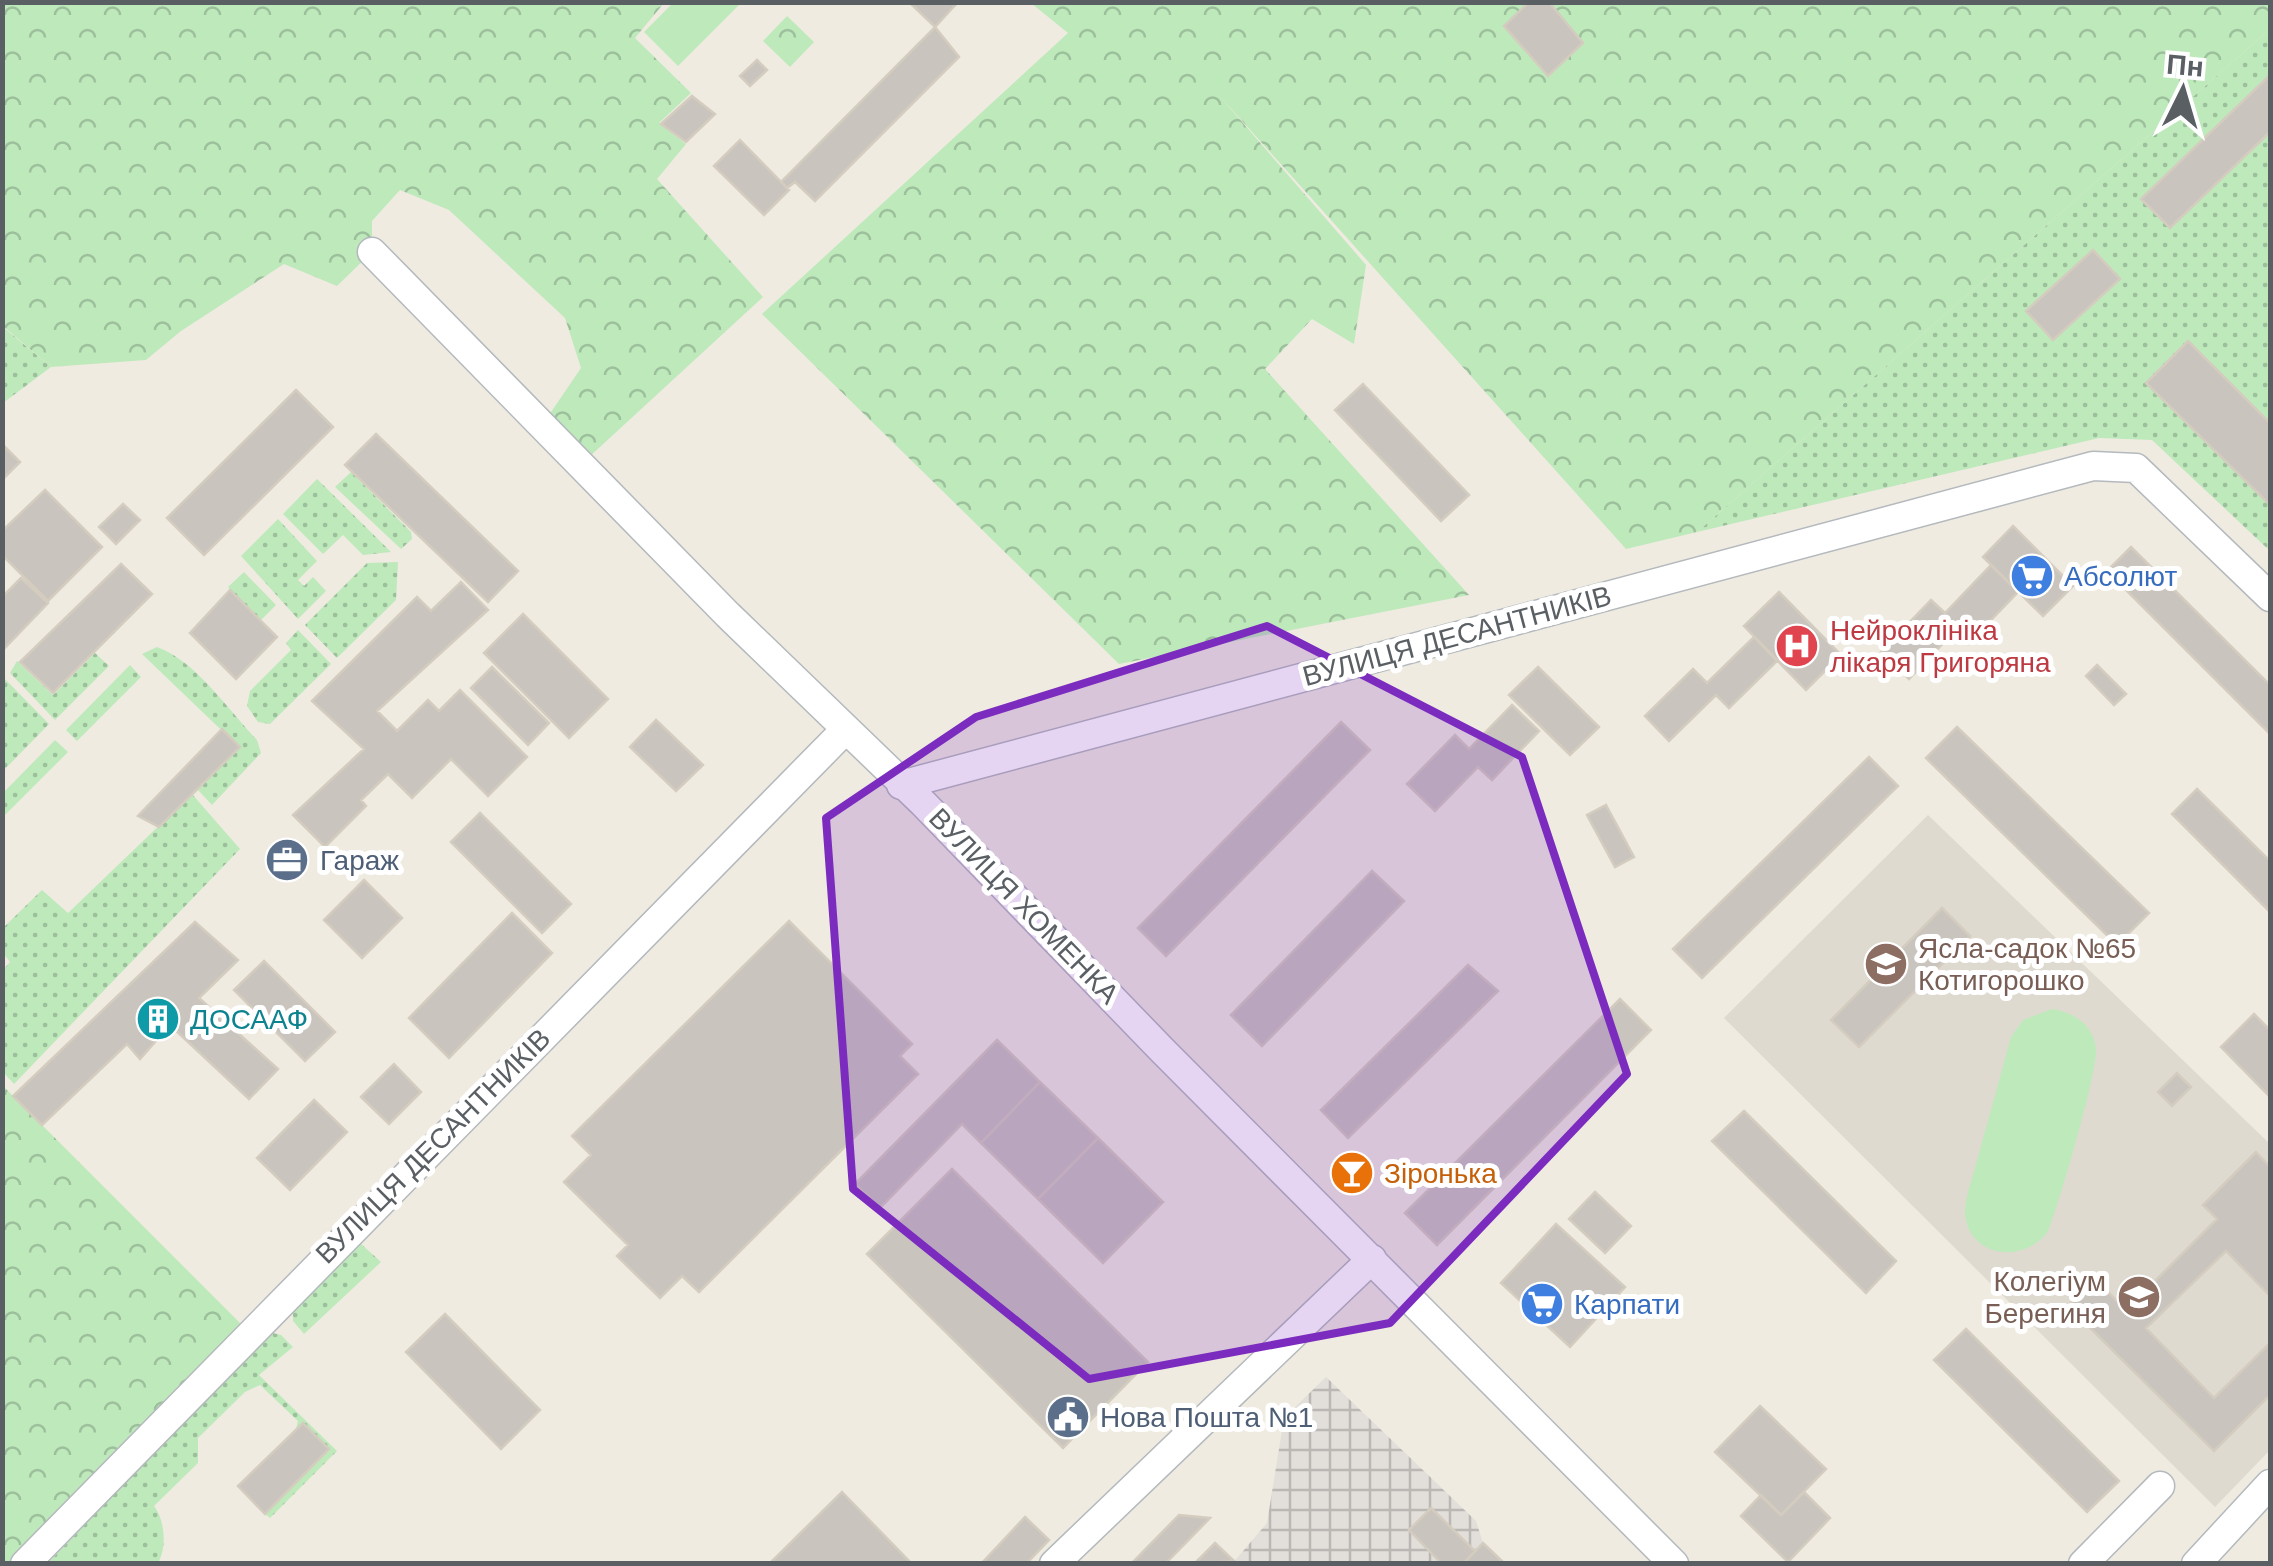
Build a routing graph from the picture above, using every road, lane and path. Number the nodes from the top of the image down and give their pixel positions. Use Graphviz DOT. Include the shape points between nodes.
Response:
graph roads {
  1 [pos="372,252"];
  2 [pos="2270,597"];
  3 [pos="844,731"];
  4 [pos="901,784"];
  5 [pos="1372,1259"];
  6 [pos="2270,1484"];
  7 [pos="2160,1486"];
  8 [pos="25,1564"];
  9 [pos="1054,1564"];
  10 [pos="1674,1564"];
  11 [pos="2083,1564"];
  12 [pos="2196,1564"];
  1 -- 3 [label="street, ВУЛИЦЯ ХОМЕНКА"];
  2 -- 4 [label="street, ВУЛИЦЯ ДЕСАНТНИКІВ" via="2136,468 2094,466"];
  3 -- 4 [label="street, ВУЛИЦЯ ХОМЕНКА"];
  3 -- 8 [label="street, ВУЛИЦЯ ДЕСАНТНИКІВ"];
  4 -- 5 [label="street, ВУЛИЦЯ ХОМЕНКА"];
  5 -- 9 [label="street"];
  5 -- 10 [label="street, ВУЛИЦЯ ХОМЕНКА"];
  6 -- 12 [label="street"];
  7 -- 11 [label="street"];
}
